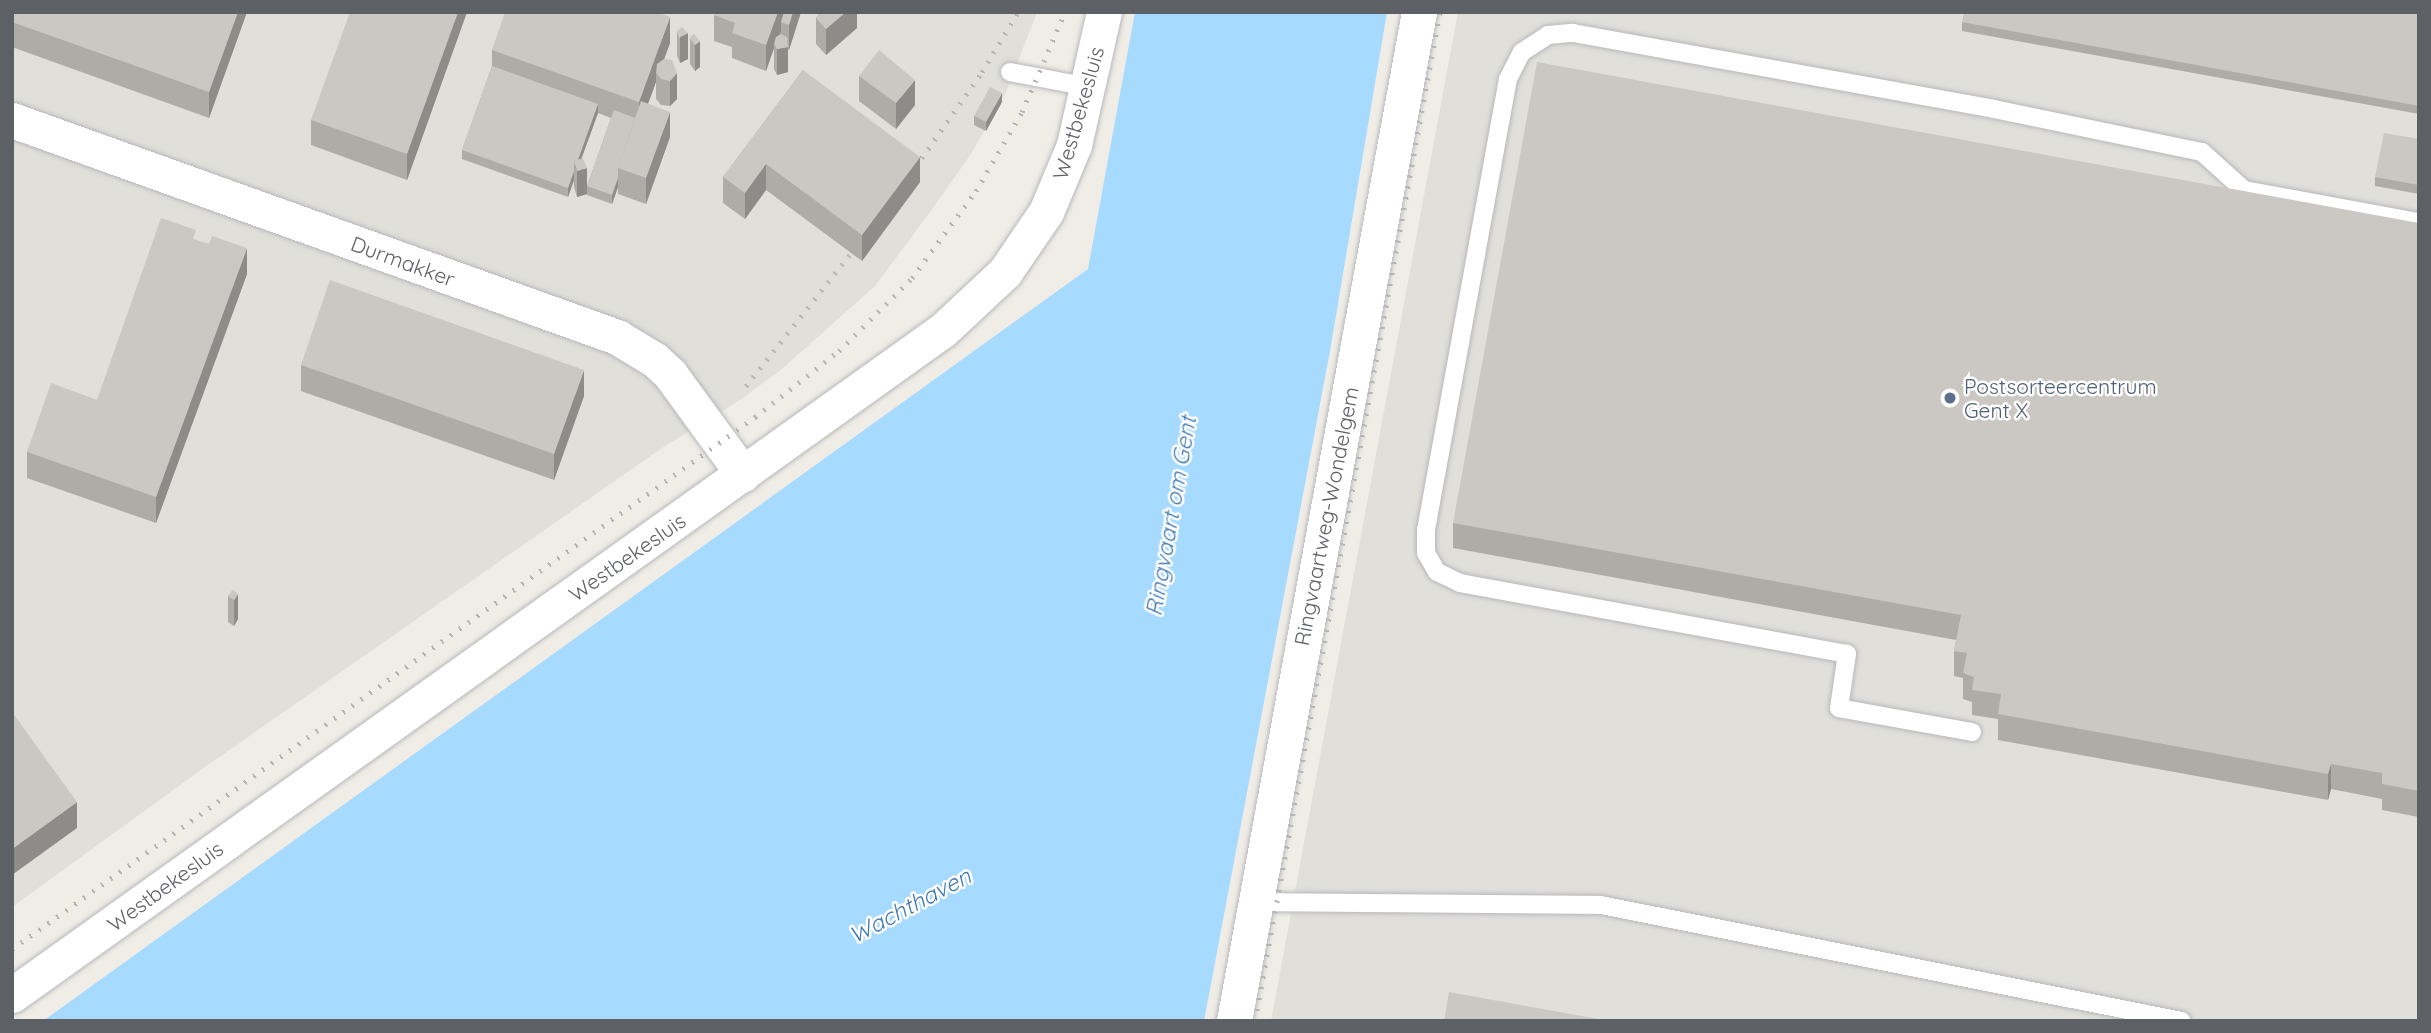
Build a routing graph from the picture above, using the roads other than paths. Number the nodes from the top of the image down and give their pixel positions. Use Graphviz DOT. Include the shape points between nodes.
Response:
graph roads {
  1 [pos="1104,12"];
  2 [pos="1419,12"];
  3 [pos="1010,72"];
  4 [pos="1089,87"];
  5 [pos="12,120"];
  6 [pos="2419,222"];
  7 [pos="743,474"];
  8 [pos="1972,732"];
  9 [pos="1255,902"];
  10 [pos="12,995"];
  11 [pos="1234,1021"];
  12 [pos="2182,1021"];
  1 -- 4 [label="street, Westbekesluis"];
  2 -- 9 [label="street, Ringvaartweg-Wondelgem"];
  3 -- 4 [label="lane"];
  4 -- 7 [label="street, Westbekesluis" via="1060,181 1040,221 1004,272 924,345"];
  5 -- 7 [label="street, Durmakker" via="617,337 670,374"];
  6 -- 8 [label="lane" via="2244,190 2202,152 1994,109 1573,33 1548,36 1522,52 1508,79 1426,530 1426,554 1437,572 1460,583 1847,654 1839,708"];
  7 -- 10 [label="street, Westbekesluis"];
  9 -- 11 [label="street, Ringvaartweg-Wondelgem"];
  9 -- 12 [label="lane" via="1601,905"];
}
